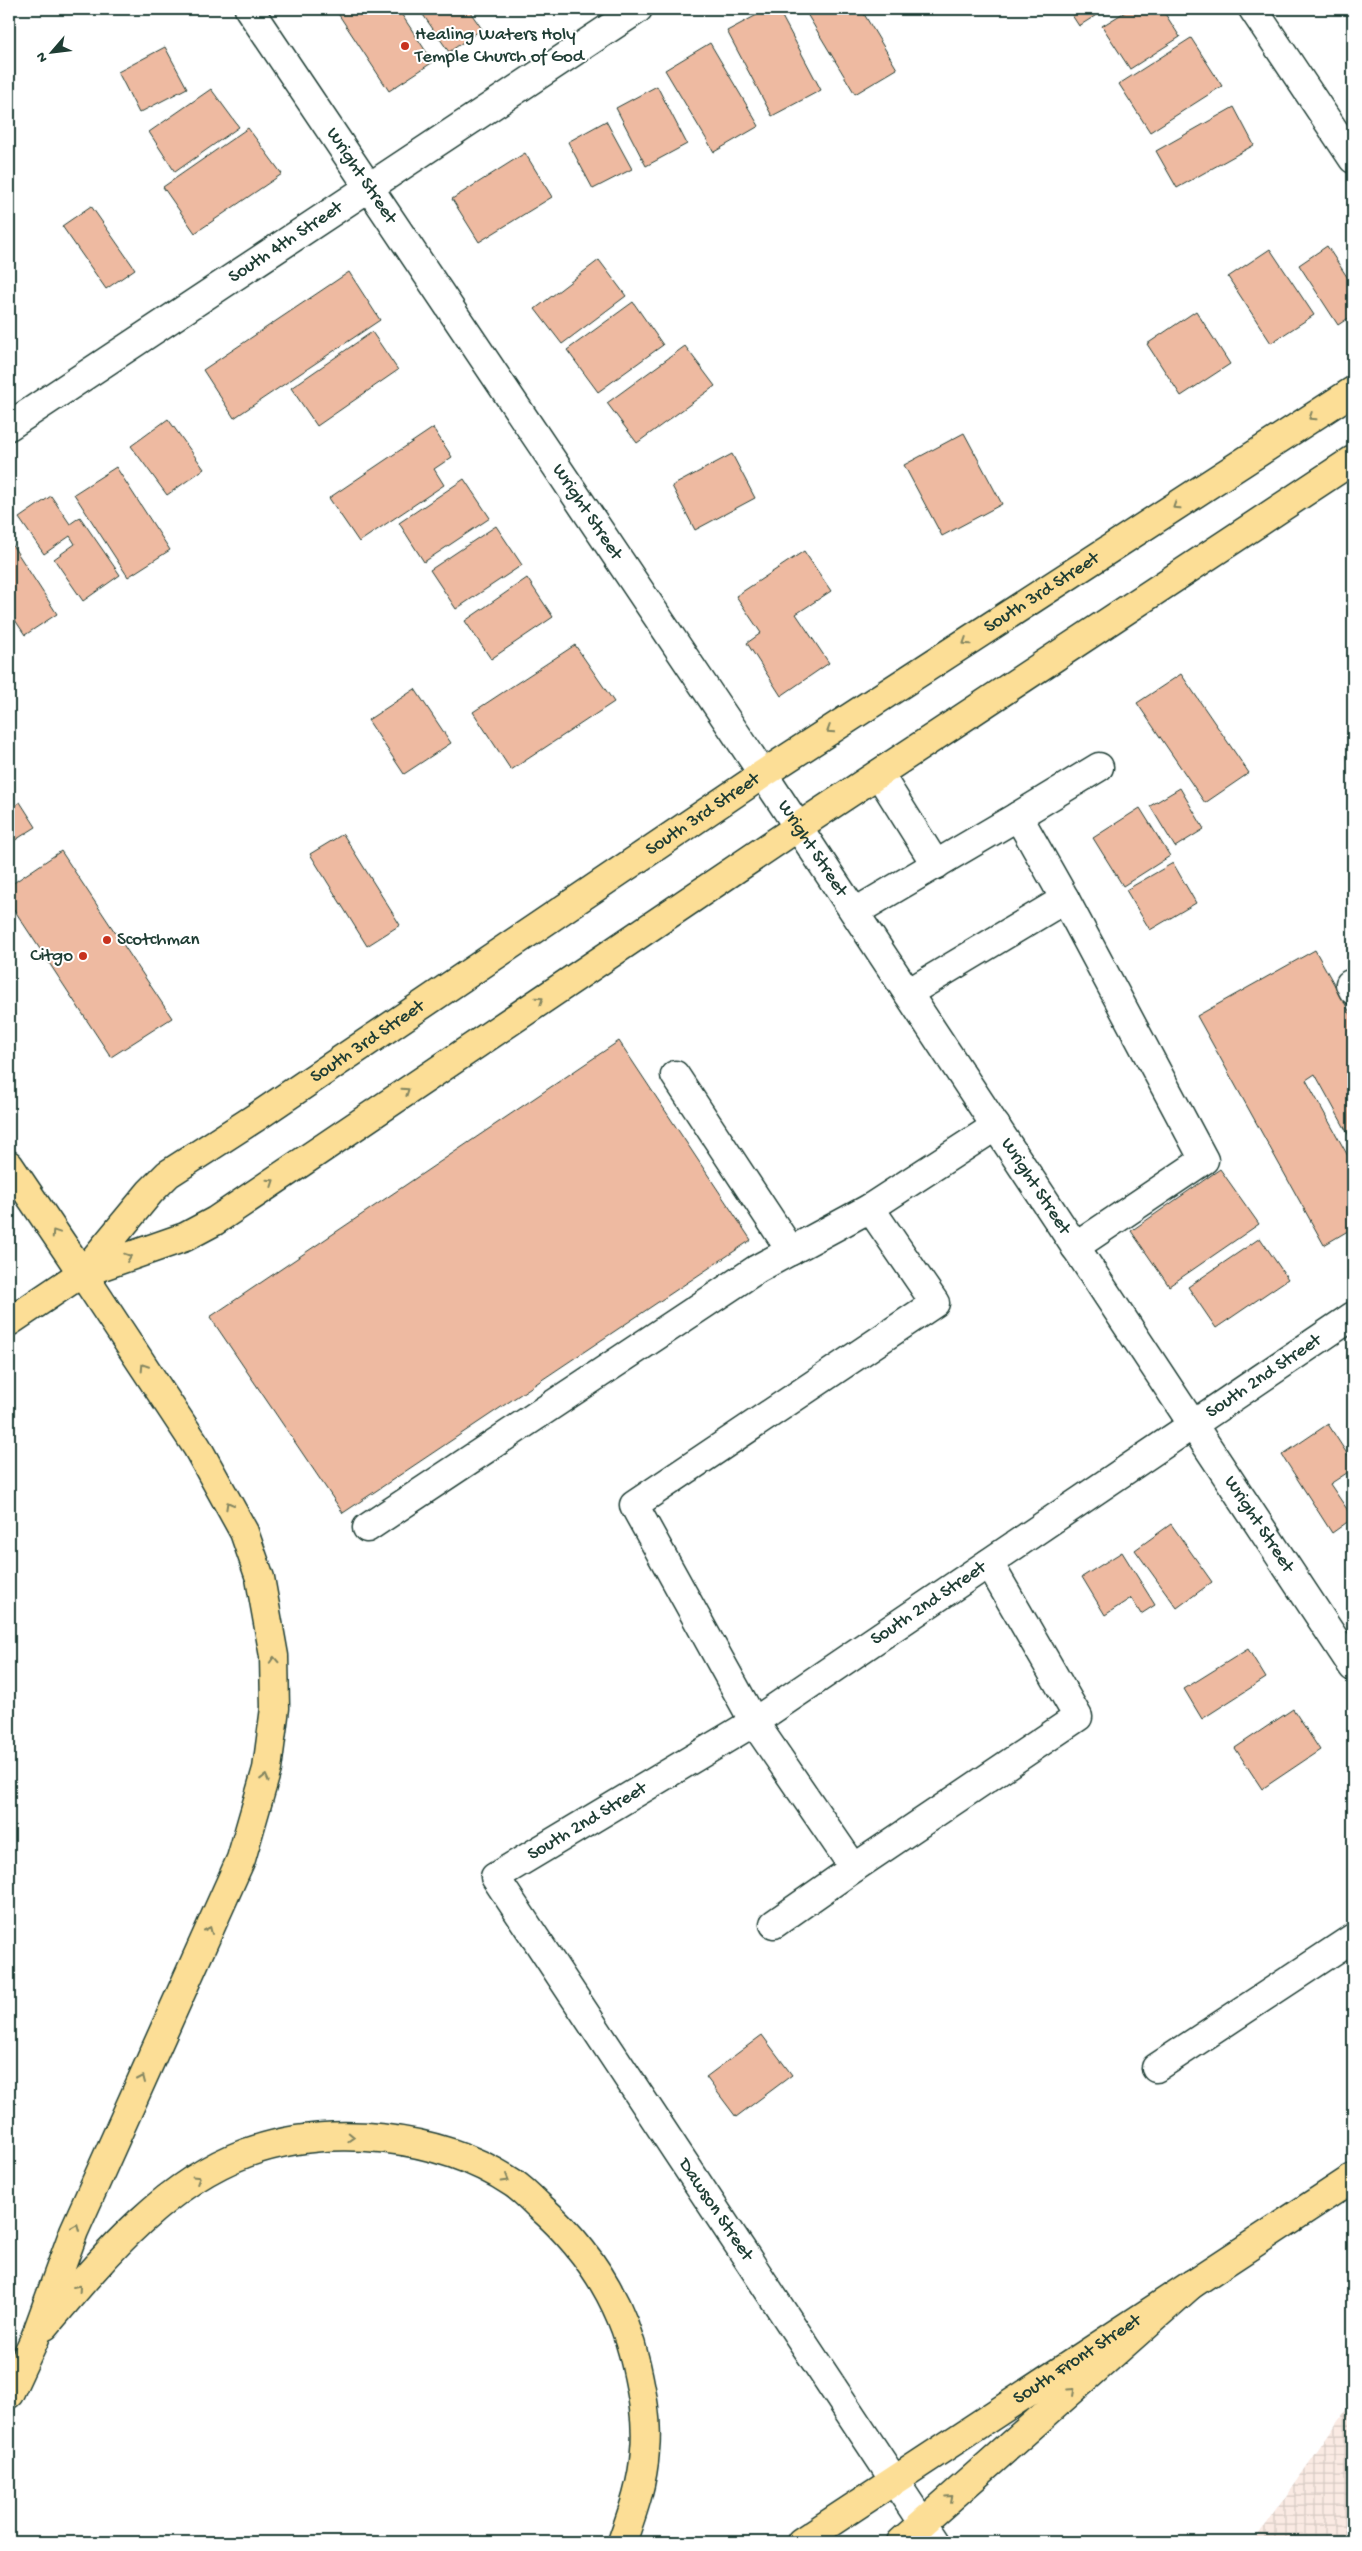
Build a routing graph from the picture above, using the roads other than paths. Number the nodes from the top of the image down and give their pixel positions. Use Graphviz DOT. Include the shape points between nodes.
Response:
graph roads {
  1 [pos="249,9"];
  2 [pos="638,9"];
  3 [pos="1253,9"];
  4 [pos="1353,158"];
  5 [pos="368,187"];
  6 [pos="1353,391"];
  7 [pos="9,426"];
  8 [pos="1353,460"];
  9 [pos="1099,767"];
  10 [pos="763,774"];
  11 [pos="878,774"];
  12 [pos="1018,816"];
  13 [pos="798,827"];
  14 [pos="936,865"];
  15 [pos="1065,899"];
  16 [pos="855,912"];
  17 [pos="908,994"];
  18 [pos="675,1075"];
  19 [pos="996,1126"];
  20 [pos="9,1165"];
  21 [pos="870,1208"];
  22 [pos="1075,1247"];
  23 [pos="791,1251"];
  24 [pos="82,1273"];
  25 [pos="1353,1316"];
  26 [pos="9,1322"];
  27 [pos="1192,1424"];
  28 [pos="367,1528"];
  29 [pos="989,1563"];
  30 [pos="1353,1667"];
  31 [pos="754,1722"];
  32 [pos="854,1868"];
  33 [pos="495,1877"];
  34 [pos="774,1924"];
  35 [pos="1353,1938"];
  36 [pos="1156,2068"];
  37 [pos="1353,2178"];
  38 [pos="1192,2284"];
  39 [pos="34,2338"];
  40 [pos="9,2394"];
  41 [pos="894,2480"];
  42 [pos="929,2533"];
  43 [pos="622,2542"];
  44 [pos="801,2542"];
  45 [pos="901,2542"];
  1 -- 5 [label="street, Wright Street"];
  2 -- 5 [label="street, South 4th Street"];
  3 -- 4 [label="street"];
  5 -- 7 [label="street, South 4th Street"];
  5 -- 10 [label="street, Wright Street"];
  6 -- 10 [label="main road, South 3rd Street, one-way"];
  8 -- 11 [label="main road, South 3rd Street"];
  9 -- 12 [label="street"];
  10 -- 13 [label="street, Wright Street"];
  10 -- 24 [label="main road, South 3rd Street" via="168,1174"];
  11 -- 13 [label="main road, South 3rd Street"];
  11 -- 14 [label="street"];
  12 -- 14 [label="street"];
  12 -- 15 [label="street"];
  13 -- 16 [label="street, Wright Street"];
  24 -- 13 [label="main road, South 3rd Street, one-way" via="185,1237 215,1221"];
  14 -- 16 [label="street"];
  15 -- 17 [label="street"];
  15 -- 22 [label="street" via="1204,1160"];
  16 -- 17 [label="street, Wright Street"];
  17 -- 19 [label="street, Wright Street"];
  18 -- 23 [label="street"];
  19 -- 21 [label="street"];
  19 -- 22 [label="street, Wright Street"];
  24 -- 20 [label="main road, one-way"];
  21 -- 23 [label="street"];
  21 -- 31 [label="street" via="935,1303 634,1505"];
  22 -- 27 [label="street, Wright Street"];
  23 -- 28 [label="street" via="757,1269"];
  24 -- 26 [label="main road, South 3rd Street"];
  39 -- 24 [label="main road, one-way" via="74,2230 241,1859 267,1769 275,1708 274,1656 260,1578 244,1532 197,1447"];
  25 -- 27 [label="street, South 2nd Street"];
  27 -- 29 [label="street, South 2nd Street"];
  27 -- 30 [label="street, Wright Street"];
  29 -- 31 [label="street, South 2nd Street"];
  29 -- 32 [label="street" via="1078,1717"];
  31 -- 32 [label="street"];
  31 -- 33 [label="street, South 2nd Street"];
  32 -- 34 [label="street"];
  33 -- 41 [label="street, Dawson Street"];
  35 -- 36 [label="street"];
  37 -- 38 [label="main road, South Front Street"];
  38 -- 41 [label="main road, South Front Street"];
  42 -- 38 [label="main road, one-way"];
  39 -- 40 [label="main road"];
  39 -- 43 [label="main road, one-way" via="118,2241 188,2185 245,2154 273,2145 345,2136 398,2139 451,2154 515,2184 556,2220 608,2287 621,2314 643,2395 646,2447 640,2489"];
  41 -- 42 [label="street, Dawson Street"];
  41 -- 44 [label="main road, South Front Street"];
  42 -- 45 [label="main road"];
}
